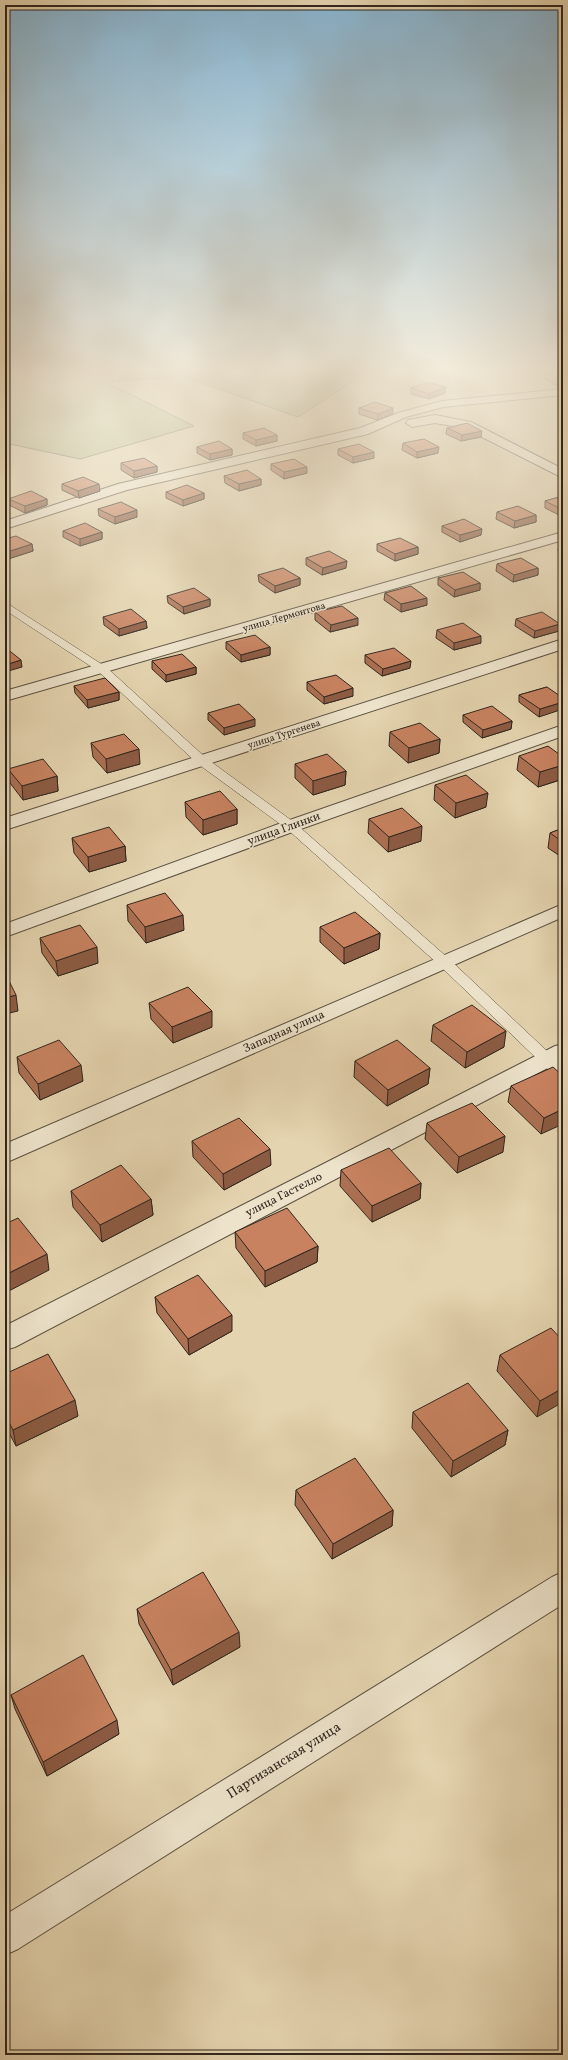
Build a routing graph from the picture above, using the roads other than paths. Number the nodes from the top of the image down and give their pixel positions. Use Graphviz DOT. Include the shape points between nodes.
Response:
graph roads {
  1 [pos="200,469"];
  2 [pos="553,469"];
  3 [pos="563,474"];
  4 [pos="5,525"];
  5 [pos="563,536"];
  6 [pos="5,604"];
  7 [pos="563,644"];
  8 [pos="102,669"];
  9 [pos="5,696"];
  10 [pos="563,730"];
  11 [pos="202,761"];
  12 [pos="5,824"];
  13 [pos="292,826"];
  14 [pos="563,910"];
  15 [pos="5,931"];
  16 [pos="443,961"];
  17 [pos="557,1062"];
  18 [pos="5,1154"];
  19 [pos="5,1340"];
  20 [pos="563,1587"];
  21 [pos="5,1936"];
  1 -- 4 [label="street" via="123,487"];
  2 -- 3 [label="street"];
  5 -- 8 [label="street, улица Лермонтова"];
  6 -- 8 [label="lane"];
  7 -- 11 [label="street, улица Тургенева"];
  8 -- 9 [label="street, улица Лермонтова"];
  8 -- 11 [label="lane"];
  10 -- 13 [label="street, улица Глинки"];
  11 -- 12 [label="street, улица Тургенева"];
  11 -- 13 [label="lane"];
  13 -- 15 [label="street, улица Глинки"];
  13 -- 16 [label="lane"];
  14 -- 16 [label="street, Западная улица"];
  16 -- 17 [label="lane"];
  16 -- 18 [label="street, Западная улица"];
  17 -- 19 [label="street, улица Гастелло"];
  20 -- 21 [label="street, Партизанская улица"];
}
